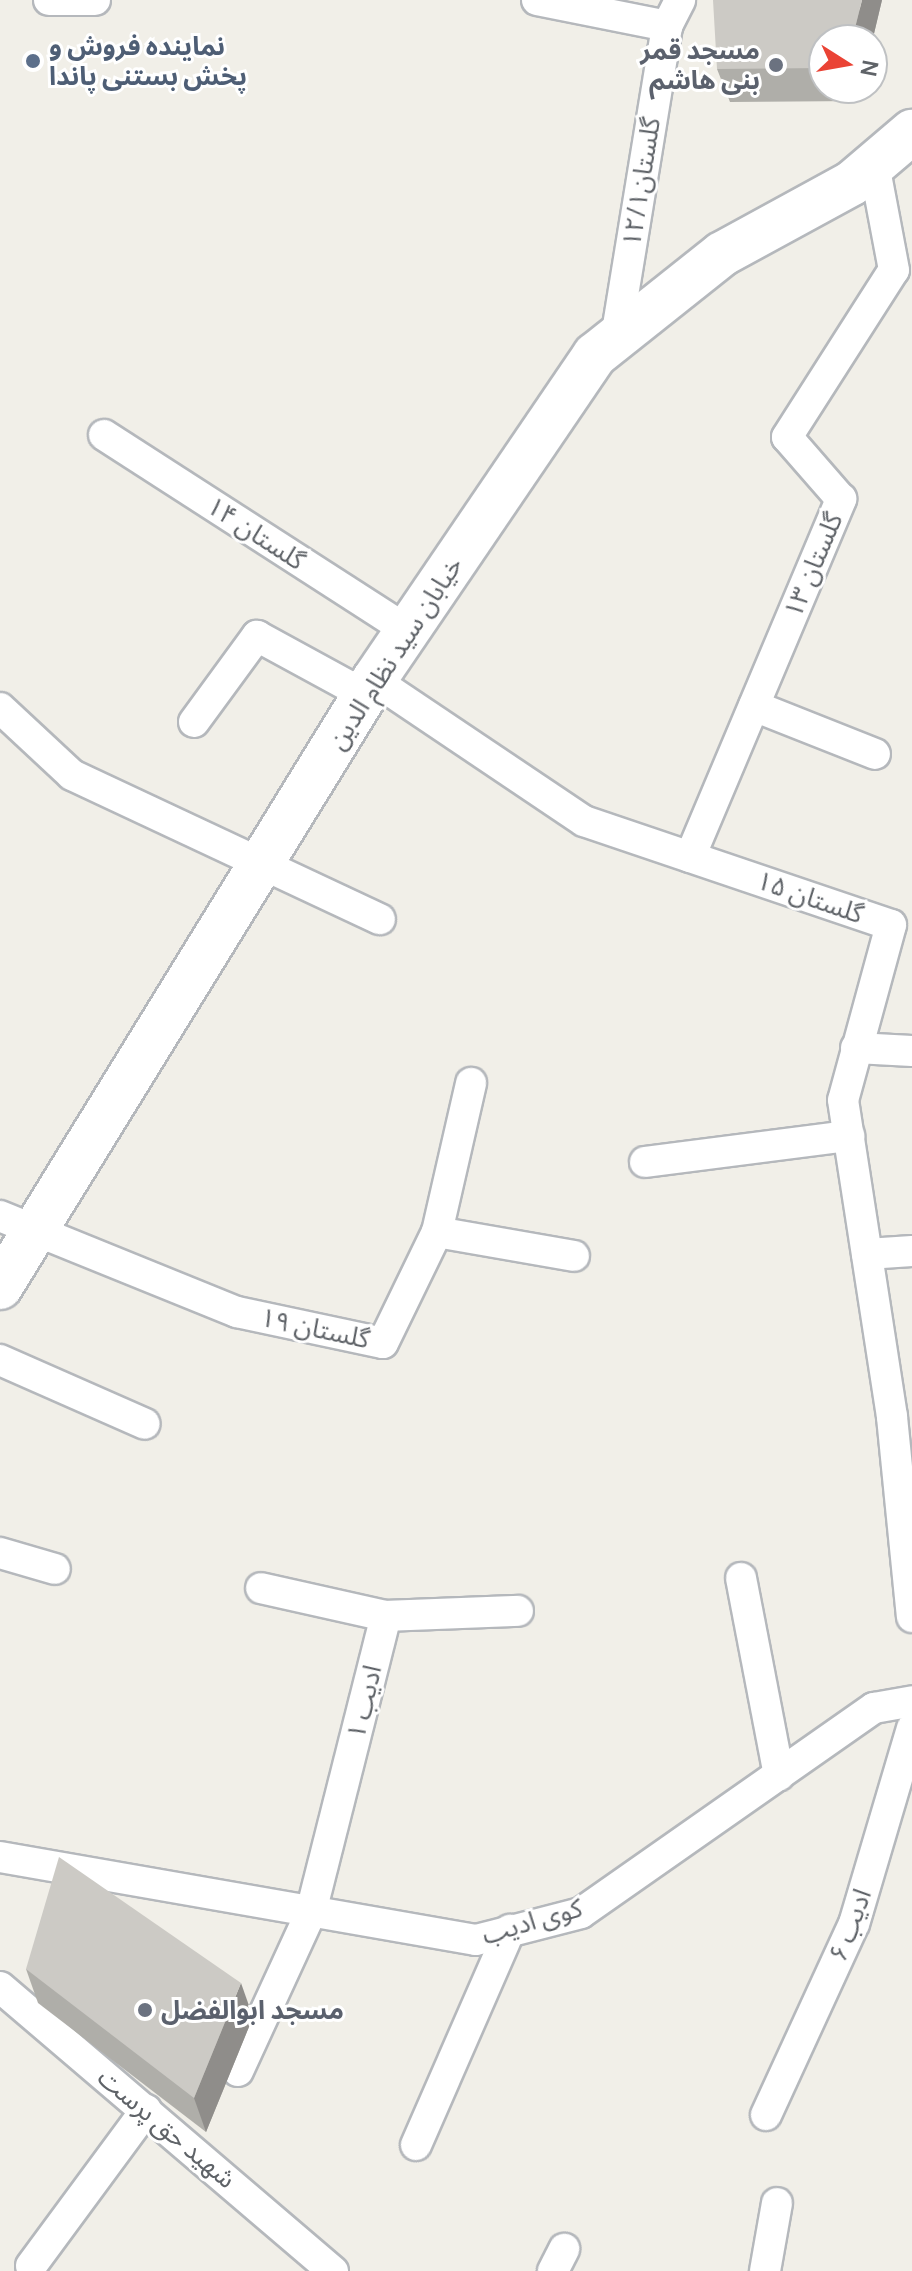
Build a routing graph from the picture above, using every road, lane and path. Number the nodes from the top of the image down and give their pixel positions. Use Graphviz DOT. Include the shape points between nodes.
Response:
graph roads {
  1 [pos="49,0"];
  2 [pos="95,0"];
  3 [pos="537,0"];
  4 [pos="673,13"];
  5 [pos="912,132"];
  6 [pos="874,164"];
  7 [pos="616,338"];
  8 [pos="104,435"];
  9 [pos="408,631"];
  10 [pos="370,688"];
  11 [pos="754,706"];
  12 [pos="1,712"];
  13 [pos="194,722"];
  14 [pos="875,754"];
  15 [pos="690,857"];
  16 [pos="263,861"];
  17 [pos="380,919"];
  18 [pos="856,1048"];
  19 [pos="912,1051"];
  20 [pos="471,1083"];
  21 [pos="849,1136"];
  22 [pos="645,1162"];
  23 [pos="17,1224"];
  24 [pos="437,1232"];
  25 [pos="912,1251"];
  26 [pos="867,1254"];
  27 [pos="574,1256"];
  28 [pos="0,1287"];
  29 [pos="0,1360"];
  30 [pos="902,1416"];
  31 [pos="145,1424"];
  32 [pos="0,1553"];
  33 [pos="55,1569"];
  34 [pos="741,1578"];
  35 [pos="261,1588"];
  36 [pos="518,1611"];
  37 [pos="386,1616"];
  38 [pos="912,1617"];
  39 [pos="912,1701"];
  40 [pos="912,1728"];
  41 [pos="779,1775"];
  42 [pos="0,1857"];
  43 [pos="311,1912"];
  44 [pos="510,1930"];
  45 [pos="0,1987"];
  46 [pos="238,2071"];
  47 [pos="146,2110"];
  48 [pos="766,2115"];
  49 [pos="416,2145"];
  50 [pos="777,2203"];
  51 [pos="31,2266"];
  52 [pos="333,2271"];
  53 [pos="765,2271"];
  1 -- 2 [label="street"];
  3 -- 4 [label="street"];
  4 -- 7 [label="street, گلستان۱۲/۱"];
  5 -- 6 [label="main road, خیابان سید نظام الدین"];
  6 -- 7 [label="main road, خیابان سید نظام الدین" via="852,183 722,254"];
  6 -- 11 [label="street, گلستان ۱۳" via="894,270 787,437 841,499"];
  7 -- 9 [label="main road, خیابان سید نظام الدین" via="595,355"];
  8 -- 9 [label="street, گلستان ۱۴"];
  9 -- 10 [label="main road, خیابان سید نظام الدین"];
  10 -- 13 [label="street, گلستان ۱۵" via="257,636"];
  10 -- 15 [label="street, گلستان ۱۵" via="584,821"];
  10 -- 16 [label="main road, خیابان سید نظام الدین"];
  11 -- 14 [label="street"];
  11 -- 15 [label="street, گلستان ۱۳"];
  12 -- 16 [label="street" via="72,775"];
  15 -- 18 [label="street, گلستان ۱۵" via="891,925"];
  16 -- 17 [label="street"];
  16 -- 23 [label="main road, خیابان سید نظام الدین"];
  18 -- 19 [label="street"];
  18 -- 21 [label="street, گلستان ۱۵" via="843,1100"];
  20 -- 24 [label="street, گلستان ۱۹"];
  21 -- 22 [label="street"];
  21 -- 26 [label="street, گلستان ۱۵"];
  23 -- 24 [label="street, گلستان ۱۹" via="237,1312 383,1343"];
  23 -- 28 [label="main road, خیابان سید نظام الدین"];
  24 -- 27 [label="street"];
  25 -- 26 [label="street"];
  26 -- 30 [label="street, گلستان ۱۵"];
  29 -- 31 [label="street"];
  30 -- 38 [label="street, گلستان ۱۵"];
  32 -- 33 [label="street"];
  34 -- 41 [label="street"];
  35 -- 37 [label="street"];
  36 -- 37 [label="street"];
  37 -- 43 [label="street, ادیب ۱"];
  39 -- 41 [label="street, کوی ادیب" via="874,1708"];
  40 -- 48 [label="street, ادیب ۶" via="854,1924"];
  41 -- 44 [label="street, کوی ادیب" via="581,1913"];
  42 -- 43 [label="street, کوی ادیب"];
  43 -- 44 [label="street, کوی ادیب" via="476,1940"];
  43 -- 46 [label="street, ادیب ۱"];
  44 -- 49 [label="street"];
  45 -- 47 [label="street, شهید حق پرست"];
  47 -- 51 [label="street"];
  47 -- 52 [label="street, شهید حق پرست"];
  50 -- 53 [label="street"];
}
